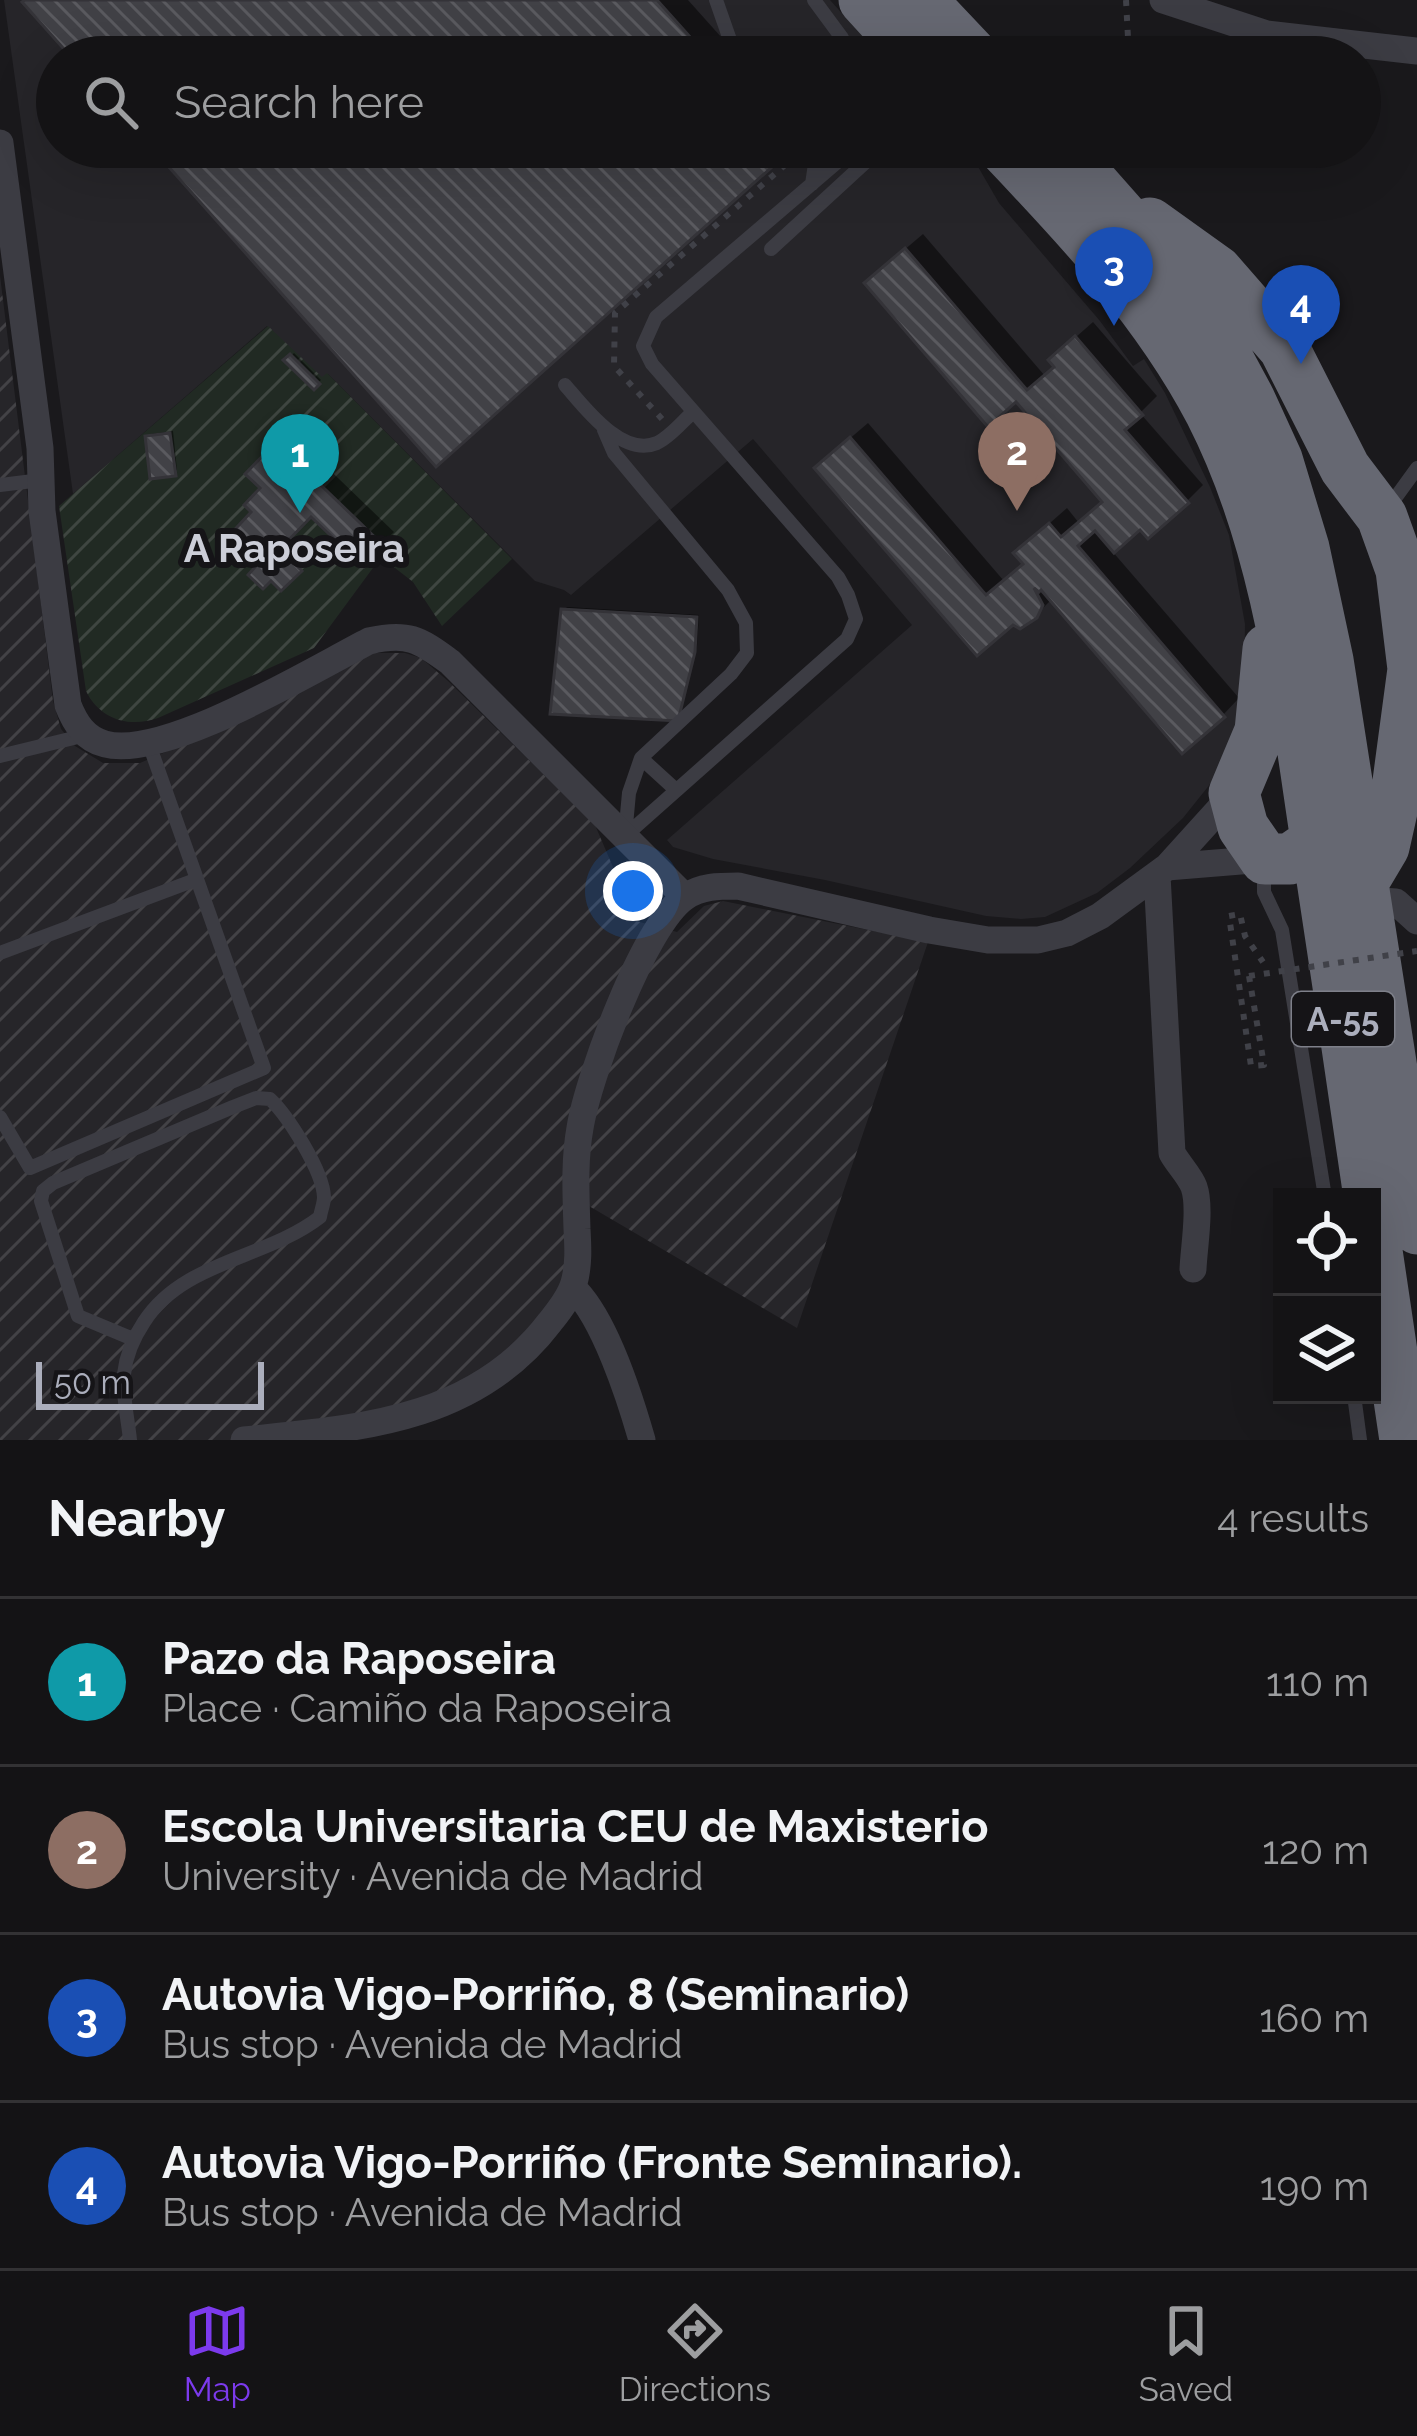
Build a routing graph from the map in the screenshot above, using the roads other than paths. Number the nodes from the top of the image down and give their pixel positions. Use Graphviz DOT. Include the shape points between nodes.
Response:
graph roads {
  1 [pos="716,0"];
  2 [pos="814,0"];
  3 [pos="864,0"];
  4 [pos="921,0"];
  5 [pos="1163,0"];
  6 [pos="729,36"];
  7 [pos="841,36"];
  8 [pos="897,36"];
  9 [pos="955,36"];
  10 [pos="1286,36"];
  11 [pos="1381,46"];
  12 [pos="1417,51"];
  13 [pos="0,143"];
  14 [pos="814,168"];
  15 [pos="831,168"];
  16 [pos="859,168"];
  17 [pos="1021,168"];
  18 [pos="1081,168"];
  19 [pos="812,184"];
  20 [pos="1096,184"];
  21 [pos="771,249"];
  22 [pos="565,385"];
  23 [pos="693,412"];
  24 [pos="604,430"];
  25 [pos="1417,468"];
  26 [pos="40,480"];
  27 [pos="0,485"];
  28 [pos="1382,517"];
  29 [pos="1270,573"];
  30 [pos="1411,603"];
  31 [pos="1321,622"];
  32 [pos="1290,665"];
  33 [pos="1260,731"];
  34 [pos="86,735"];
  35 [pos="148,744"];
  36 [pos="1402,751"];
  37 [pos="0,756"];
  38 [pos="641,758"];
  39 [pos="676,790"];
  40 [pos="1234,793"];
  41 [pos="1335,828"];
  42 [pos="625,836"];
  43 [pos="1265,859"];
  44 [pos="1162,871"];
  45 [pos="195,880"];
  46 [pos="1365,890"];
  47 [pos="685,897"];
  48 [pos="1417,921"];
  49 [pos="0,953"];
  50 [pos="0,1117"];
  51 [pos="1324,1188"];
  52 [pos="1368,1188"];
  53 [pos="1417,1229"];
  54 [pos="1193,1269"];
  55 [pos="1381,1278"];
  56 [pos="573,1288"];
  57 [pos="133,1339"];
  58 [pos="1355,1404"];
  59 [pos="130,1440"];
  60 [pos="244,1440"];
  61 [pos="642,1440"];
  62 [pos="1360,1440"];
  63 [pos="1405,1440"];
  1 -- 6 [label="lane"];
  2 -- 7 [label="lane"];
  3 -- 8 [label="highway"];
  4 -- 9 [label="highway"];
  5 -- 10 [label="street"];
  11 -- 12 [label="street"];
  13 -- 26 [label="street"];
  14 -- 19 [label="lane"];
  15 -- 19 [label="lane"];
  16 -- 21 [label="lane"];
  17 -- 29 [label="highway, A-55" via="1118,273 1181,361 1220,435"];
  18 -- 20 [label="highway, A-55"];
  19 -- 23 [label="lane" via="647,333 643,346 652,364"];
  20 -- 28 [label="highway" via="1217,271 1284,348 1345,468"];
  20 -- 31 [label="highway, A-55" via="1215,335 1250,400 1277,459"];
  22 -- 24 [label="lane"];
  23 -- 24 [label="lane" via="661,442 644,446"];
  23 -- 39 [label="lane" via="838,577 856,619 847,639"];
  24 -- 38 [label="lane" via="614,454 728,590 746,623 747,653 731,674"];
  25 -- 28 [label="lane"];
  26 -- 27 [label="lane"];
  26 -- 34 [label="street" via="68,705"];
  28 -- 30 [label="highway"];
  29 -- 32 [label="highway, A-55"];
  29 -- 33 [label="highway"];
  30 -- 31 [label="highway" via="1347,606"];
  30 -- 36 [label="highway" via="1413,669"];
  31 -- 32 [label="highway"];
  31 -- 41 [label="highway, A-55"];
  32 -- 33 [label="highway"];
  32 -- 41 [label="highway, A-55"];
  33 -- 40 [label="highway"];
  34 -- 35 [label="street" via="104,744"];
  34 -- 37 [label="lane"];
  35 -- 42 [label="street" via="369,641 406,637 450,662"];
  35 -- 45 [label="lane"];
  36 -- 41 [label="highway"];
  36 -- 46 [label="highway" via="1384,847"];
  38 -- 39 [label="lane"];
  38 -- 42 [label="lane"];
  39 -- 42 [label="lane"];
  40 -- 43 [label="highway" via="1243,827"];
  40 -- 44 [label="street"];
  41 -- 43 [label="highway" via="1290,859"];
  41 -- 46 [label="highway, A-55"];
  41 -- 52 [label="highway, A-55"];
  42 -- 47 [label="street"];
  43 -- 44 [label="street"];
  43 -- 51 [label="lane" via="1264,892 1282,930"];
  44 -- 47 [label="street" via="1100,916 1038,940 929,930 738,886"];
  44 -- 54 [label="street" via="1172,1153 1196,1201"];
  45 -- 49 [label="lane"];
  45 -- 50 [label="lane" via="264,1068 30,1168"];
  46 -- 48 [label="street"];
  46 -- 53 [label="highway, A-55"];
  47 -- 56 [label="street" via="641,957 591,1083 577,1156"];
  55 -- 63 [label="highway"];
  56 -- 60 [label="street" via="548,1325 471,1392 379,1423"];
  56 -- 61 [label="street" via="604,1336"];
  57 -- 57 [label="lane" via="157,1301 185,1281 320,1217 316,1173 270,1099 232,1107 43,1191 78,1316"];
  57 -- 59 [label="lane" via="124,1375"];
  58 -- 62 [label="lane"];
}
